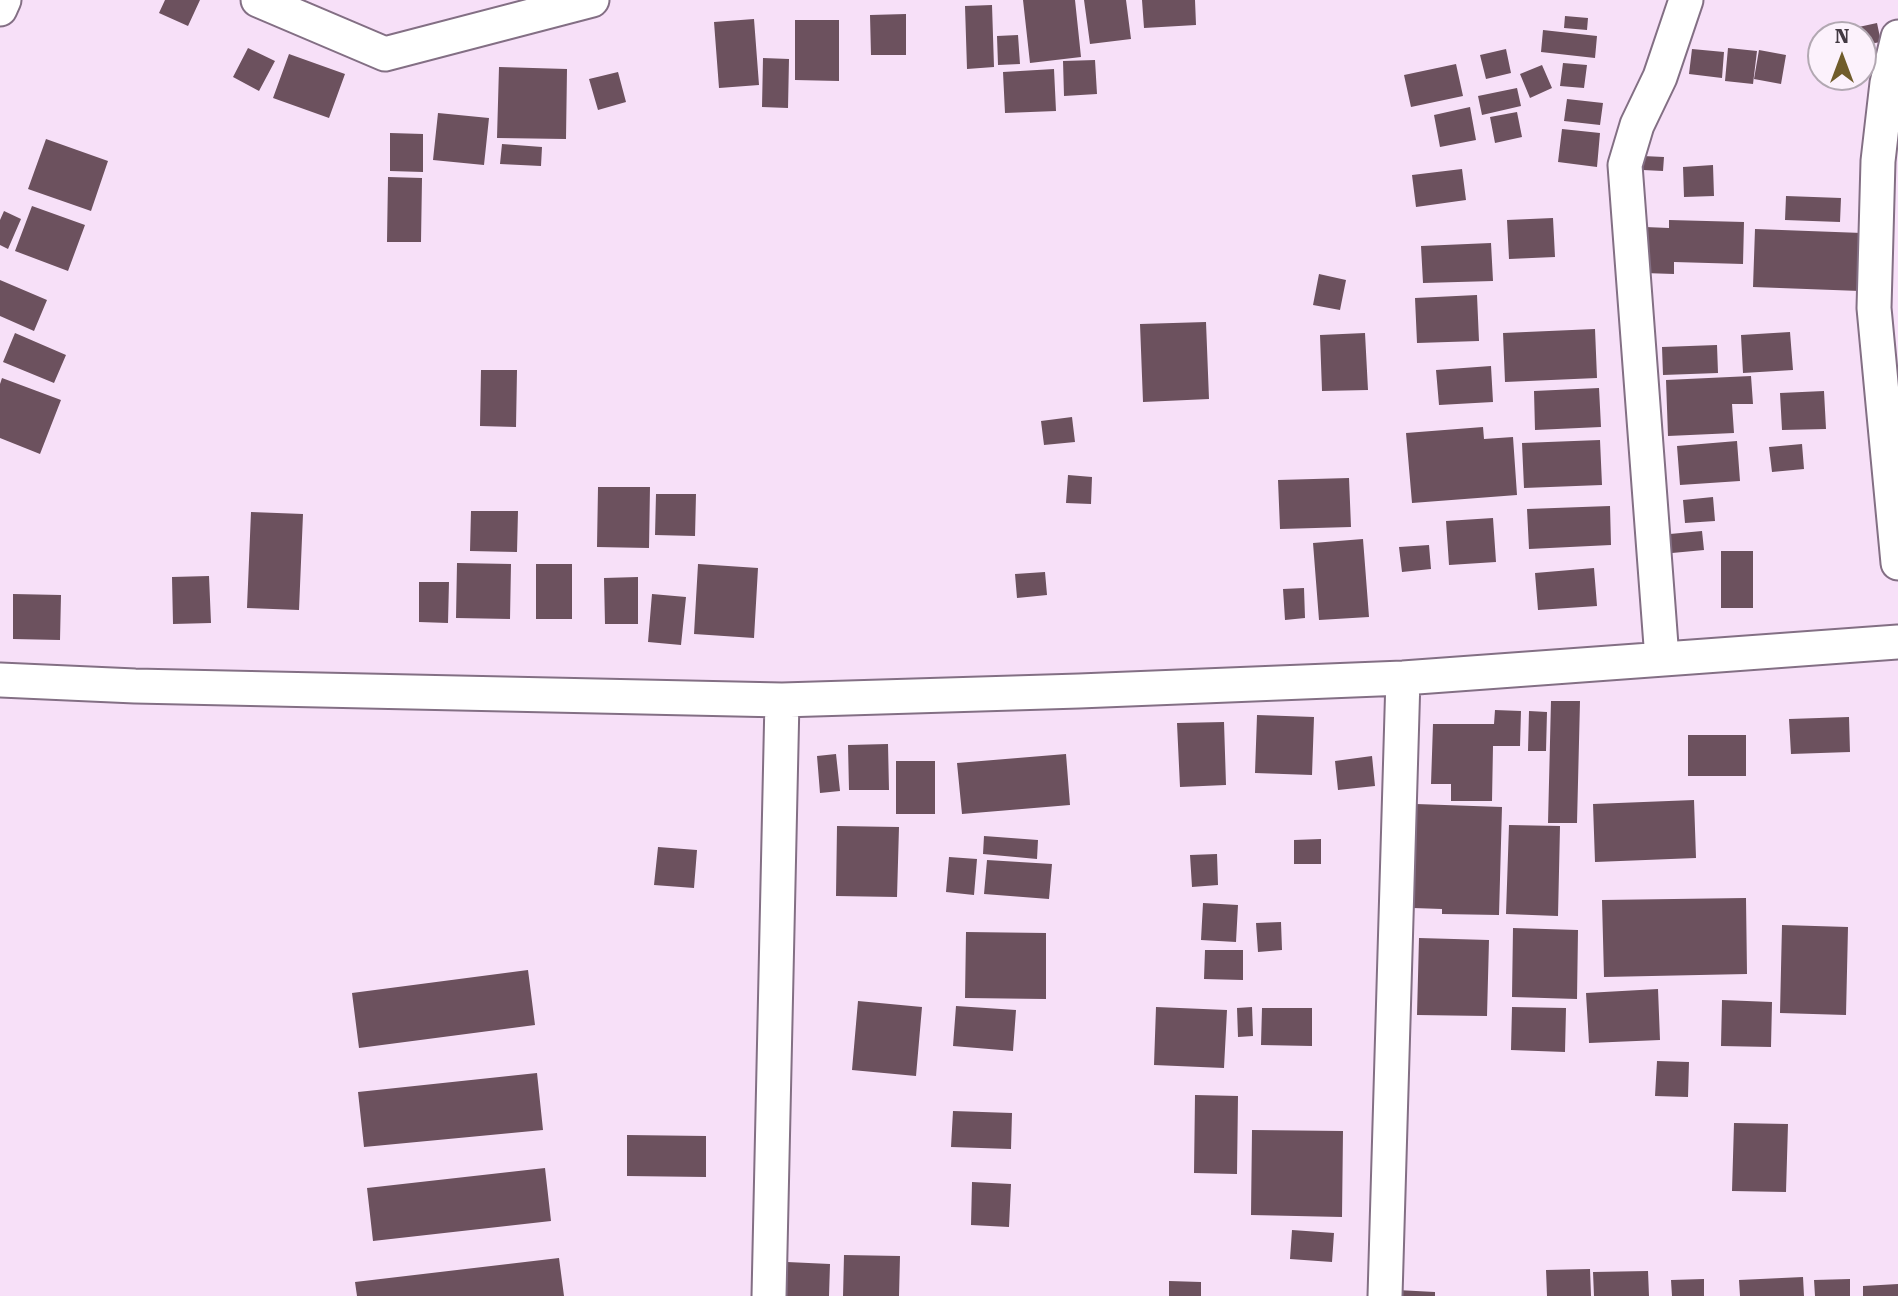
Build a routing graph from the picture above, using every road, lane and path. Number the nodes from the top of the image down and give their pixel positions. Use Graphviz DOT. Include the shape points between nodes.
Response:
graph roads {
  1 [pos="4,0"];
  2 [pos="258,0"];
  3 [pos="592,0"];
  4 [pos="1686,0"];
  5 [pos="0,9"];
  6 [pos="1898,37"];
  7 [pos="1898,563"];
  8 [pos="1898,642"];
  9 [pos="1662,659"];
  10 [pos="1403,678"];
  11 [pos="0,680"];
  12 [pos="782,700"];
  13 [pos="769,1296"];
  14 [pos="1385,1296"];
  1 -- 5 [label="street"];
  2 -- 3 [label="street" via="385,54"];
  4 -- 9 [label="street" via="1625,165"];
  6 -- 7 [label="street" via="1887,83 1878,161 1874,308"];
  8 -- 9 [label="street"];
  9 -- 10 [label="street"];
  10 -- 12 [label="street"];
  10 -- 14 [label="street"];
  11 -- 12 [label="street"];
  12 -- 13 [label="street"];
}
